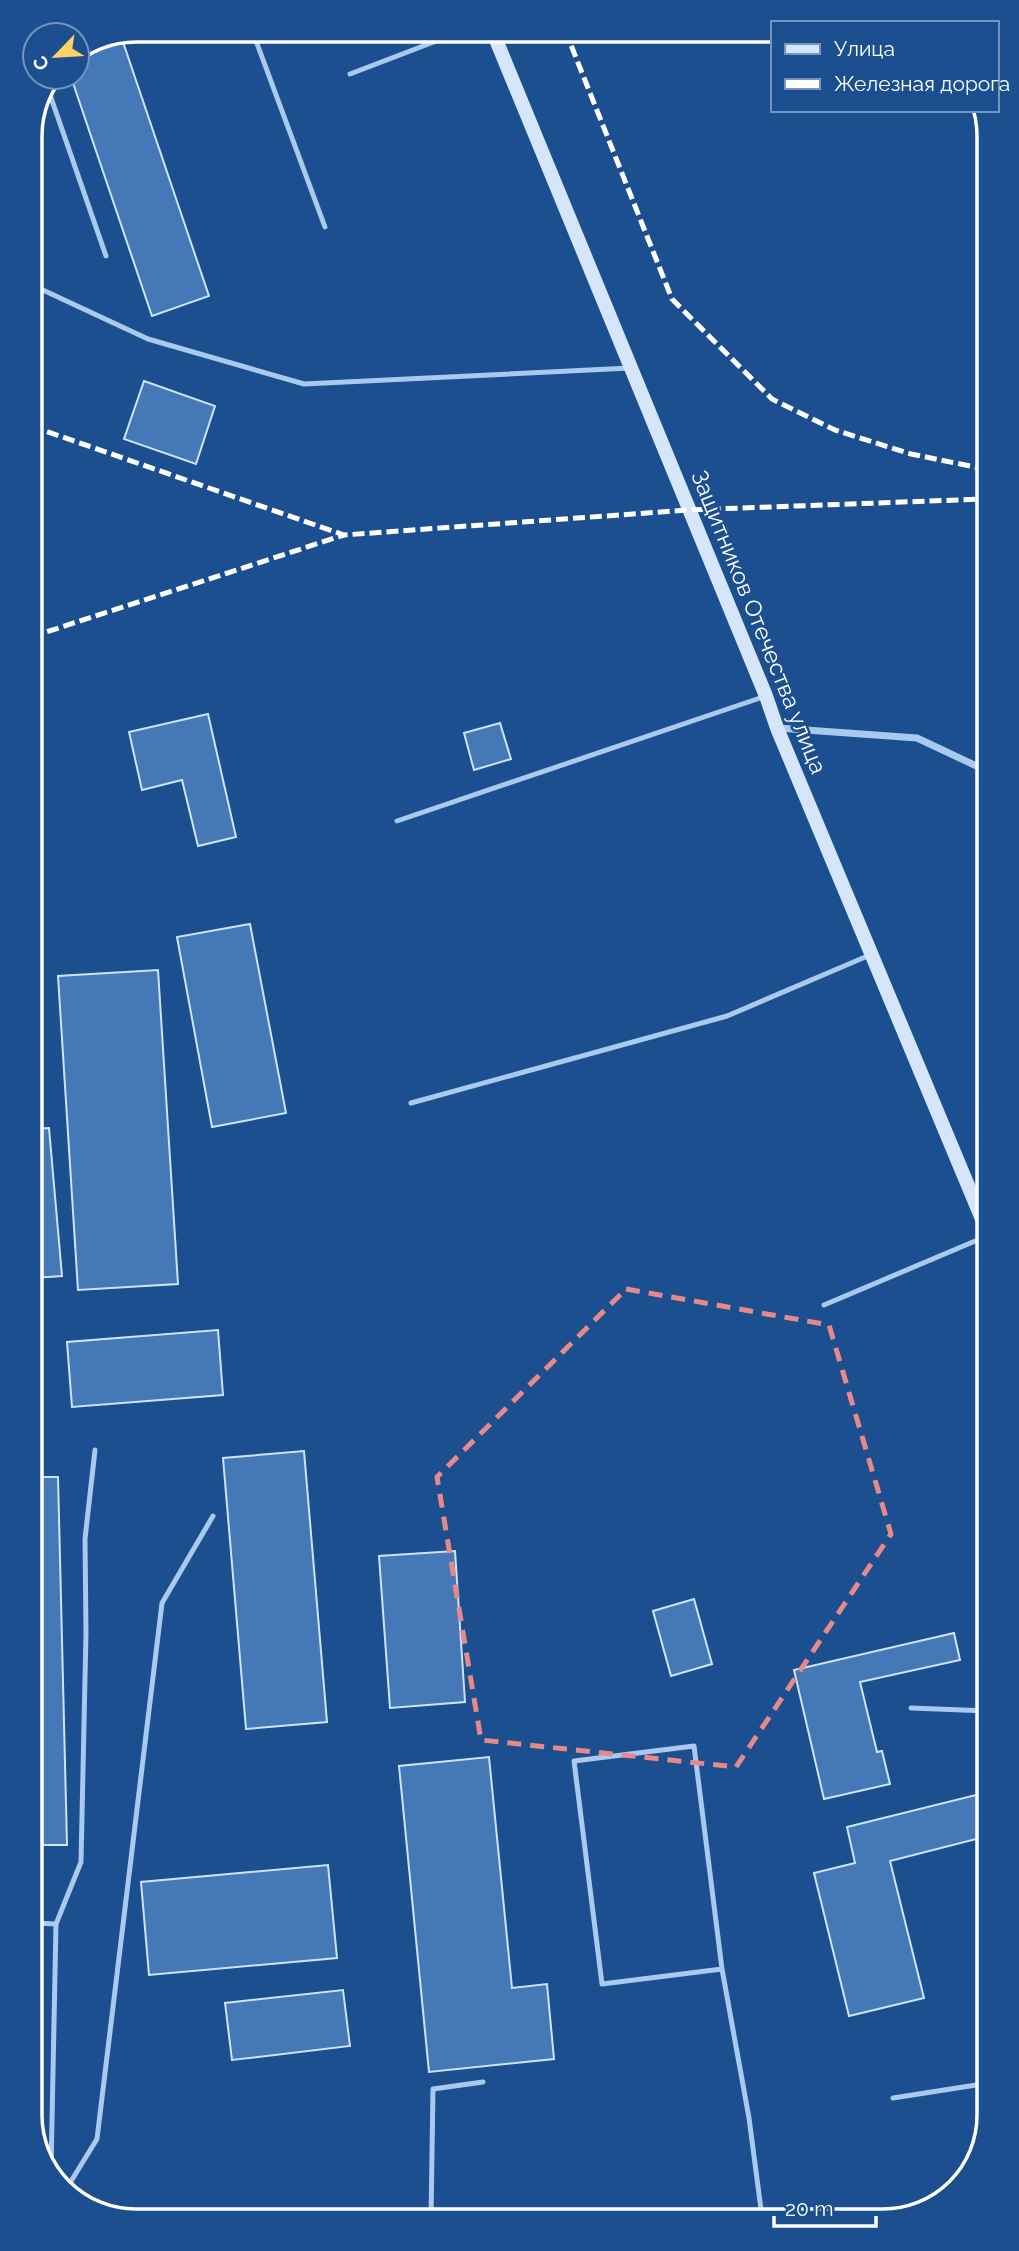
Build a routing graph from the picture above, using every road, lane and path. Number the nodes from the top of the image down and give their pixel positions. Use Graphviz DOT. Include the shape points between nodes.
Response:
graph roads {
  1 [pos="256,42"];
  2 [pos="434,42"];
  3 [pos="497,42"];
  4 [pos="350,75"];
  5 [pos="51,97"];
  6 [pos="325,227"];
  7 [pos="106,256"];
  8 [pos="42,290"];
  9 [pos="630,368"];
  10 [pos="766,696"];
  11 [pos="777,728"];
  12 [pos="977,766"];
  13 [pos="397,821"];
  14 [pos="871,954"];
  15 [pos="411,1103"];
  16 [pos="977,1209"];
  17 [pos="977,1237"];
  18 [pos="824,1305"];
  19 [pos="95,1450"];
  20 [pos="213,1516"];
  21 [pos="911,1708"];
  22 [pos="977,1711"];
  23 [pos="42,1923"];
  24 [pos="56,1924"];
  25 [pos="722,1969"];
  26 [pos="482,2082"];
  27 [pos="977,2085"];
  28 [pos="892,2098"];
  29 [pos="51,2155"];
  30 [pos="70,2183"];
  31 [pos="431,2209"];
  32 [pos="761,2209"];
  1 -- 6 [label="lane"];
  2 -- 4 [label="lane"];
  3 -- 9 [label="main road, Защитников Отечества улица"];
  5 -- 7 [label="lane"];
  8 -- 9 [label="lane" via="148,339 304,384"];
  9 -- 10 [label="main road, Защитников Отечества улица"];
  10 -- 11 [label="main road, Защитников Отечества улица"];
  10 -- 13 [label="lane"];
  11 -- 12 [label="street" via="917,738"];
  11 -- 14 [label="main road, Защитников Отечества улица"];
  14 -- 15 [label="lane" via="727,1016"];
  14 -- 16 [label="main road, Защитников Отечества улица"];
  17 -- 18 [label="lane"];
  19 -- 24 [label="lane" via="85,1539 81,1862"];
  20 -- 30 [label="lane" via="162,1603 97,2139"];
  21 -- 22 [label="lane"];
  23 -- 24 [label="lane"];
  24 -- 29 [label="lane"];
  25 -- 25 [label="lane" via="602,1984 574,1761 694,1746"];
  25 -- 32 [label="lane" via="750,2118"];
  26 -- 31 [label="lane" via="433,2089"];
  27 -- 28 [label="lane"];
}
